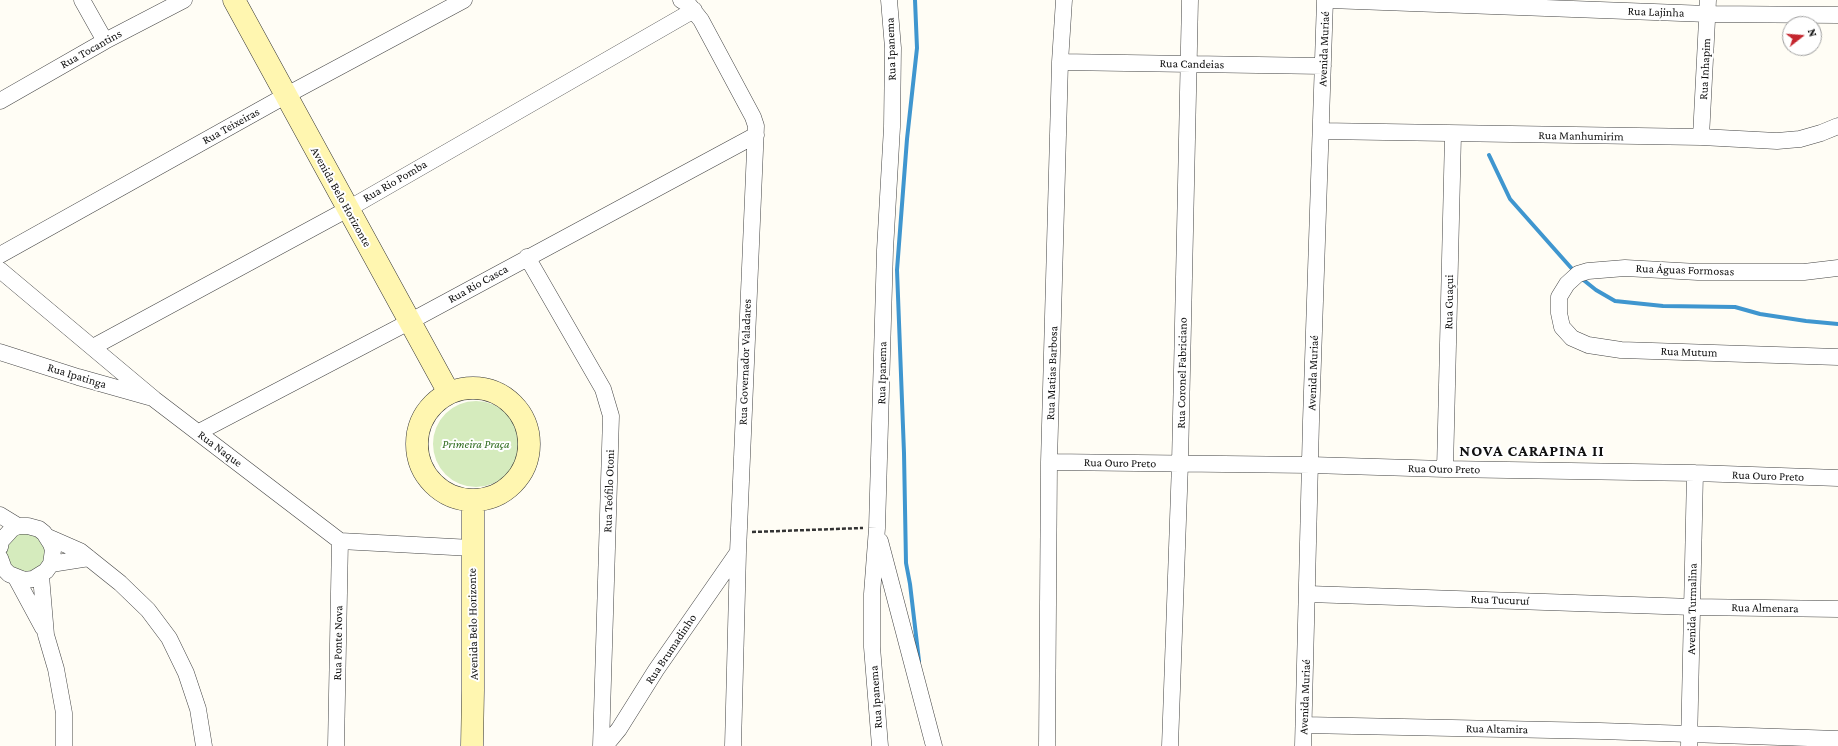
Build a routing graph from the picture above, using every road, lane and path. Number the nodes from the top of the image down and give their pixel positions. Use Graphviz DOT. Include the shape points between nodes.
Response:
graph roads {
  1 [pos="82,0"];
  2 [pos="184,0"];
  3 [pos="234,0"];
  4 [pos="464,0"];
  5 [pos="681,0"];
  6 [pos="889,0"];
  7 [pos="1064,0"];
  8 [pos="1190,0"];
  9 [pos="1325,0"];
  10 [pos="1329,0"];
  11 [pos="1708,7"];
  12 [pos="694,10"];
  13 [pos="1838,15"];
  14 [pos="105,41"];
  15 [pos="1060,62"];
  16 [pos="1190,63"];
  17 [pos="1323,66"];
  18 [pos="286,96"];
  19 [pos="0,101"];
  20 [pos="1838,126"];
  21 [pos="1321,131"];
  22 [pos="756,135"];
  23 [pos="1453,135"];
  24 [pos="1701,137"];
  25 [pos="348,209"];
  26 [pos="0,255"];
  27 [pos="527,257"];
  28 [pos="1838,268"];
  29 [pos="0,270"];
  30 [pos="1559,313"];
  31 [pos="409,322"];
  32 [pos="93,347"];
  33 [pos="0,352"];
  34 [pos="1838,358"];
  35 [pos="449,393"];
  36 [pos="154,399"];
  37 [pos="199,432"];
  38 [pos="1049,462"];
  39 [pos="1180,463"];
  40 [pos="1311,465"];
  41 [pos="1445,469"];
  42 [pos="1695,473"];
  43 [pos="1838,478"];
  44 [pos="473,501"];
  45 [pos="0,515"];
  46 [pos="18,526"];
  47 [pos="877,528"];
  48 [pos="739,533"];
  49 [pos="48,537"];
  50 [pos="340,541"];
  51 [pos="0,547"];
  52 [pos="472,548"];
  53 [pos="738,552"];
  54 [pos="0,558"];
  55 [pos="89,558"];
  56 [pos="46,570"];
  57 [pos="16,578"];
  58 [pos="1308,594"];
  59 [pos="1693,607"];
  60 [pos="1838,609"];
  61 [pos="46,635"];
  62 [pos="1304,725"];
  63 [pos="1838,739"];
  64 [pos="1689,740"];
  65 [pos="64,746"];
  66 [pos="204,746"];
  67 [pos="336,746"];
  68 [pos="472,746"];
  69 [pos="601,746"];
  70 [pos="605,746"];
  71 [pos="733,746"];
  72 [pos="880,746"];
  73 [pos="934,746"];
  74 [pos="1047,746"];
  75 [pos="1170,746"];
  76 [pos="1304,746"];
  1 -- 14 [label="street"];
  2 -- 14 [label="street, Rua Tocantins"];
  3 -- 18 [label="street, Avenida Belo Horizonte"];
  4 -- 18 [label="street, Rua Teixeiras"];
  5 -- 12 [label="street, Rua Governador Valadares"];
  6 -- 47 [label="street, Rua Ipanema" via="893,48 892,127 885,250"];
  7 -- 15 [label="street, Rua Matias Barbosa"];
  8 -- 16 [label="street, Rua Coronel Fabriciano"];
  9 -- 17 [label="street, Avenida Muriaé"];
  10 -- 11 [label="street, Rua Lajinha"];
  11 -- 13 [label="street, Rua Lajinha"];
  11 -- 24 [label="street, Rua Inhapim"];
  12 -- 22 [label="street, Rua Governador Valadares" via="753,117"];
  12 -- 25 [label="street, Rua Rio Pomba"];
  14 -- 19 [label="street, Rua Tocantins"];
  15 -- 16 [label="street, Rua Candeias"];
  15 -- 38 [label="street, Rua Matias Barbosa"];
  16 -- 17 [label="street, Rua Candeias"];
  16 -- 39 [label="street, Rua Coronel Fabriciano"];
  17 -- 21 [label="street, Avenida Muriaé"];
  18 -- 25 [label="street, Avenida Belo Horizonte"];
  18 -- 26 [label="street, Rua Teixeiras"];
  20 -- 24 [label="street, Rua Manhumirim" via="1800,139 1777,141"];
  21 -- 23 [label="street, Rua Manhumirim"];
  21 -- 40 [label="street, Avenida Muriaé"];
  22 -- 27 [label="street, Rua Rio Casca"];
  22 -- 48 [label="street, Rua Governador Valadares" via="751,204"];
  23 -- 24 [label="street, Rua Manhumirim"];
  23 -- 41 [label="street, Rua Guaçui"];
  25 -- 31 [label="street, Avenida Belo Horizonte"];
  25 -- 32 [label="street, Rua Rio Pomba"];
  27 -- 31 [label="street, Rua Rio Casca"];
  27 -- 69 [label="street, Rua Teófilo Otoni" via="603,389 611,416"];
  28 -- 30 [label="street, Rua Águas Formosas" via="1804,272 1698,272 1625,268 1588,271 1578,274 1566,284 1559,297"];
  29 -- 32 [label="street, Rua Naque"];
  30 -- 34 [label="street, Rua Mutum" via="1562,327 1572,338 1588,345 1621,350"];
  31 -- 35 [label="street, Avenida Belo Horizonte"];
  31 -- 37 [label="street, Rua Rio Casca"];
  32 -- 36 [label="street, Rua Naque"];
  33 -- 36 [label="street, Rua Ipatinga" via="78,378"];
  35 -- 44 [label="street" via="435,402 422,421 416,448 420,465 428,480 456,499"];
  35 -- 44 [label="street" via="463,388 477,388 504,397 523,418 528,432 527,461 521,474 512,485 494,497"];
  36 -- 37 [label="street, Rua Naque"];
  37 -- 50 [label="street, Rua Naque"];
  38 -- 39 [label="street, Rua Ouro Preto"];
  38 -- 74 [label="street, Rua Matias Barbosa"];
  39 -- 40 [label="street, Rua Ouro Preto"];
  39 -- 75 [label="street, Rua Coronel Fabriciano"];
  40 -- 41 [label="street, Rua Ouro Preto"];
  40 -- 58 [label="street, Avenida Muriaé"];
  41 -- 42 [label="street, Rua Ouro Preto"];
  42 -- 43 [label="street, Rua Ouro Preto"];
  42 -- 59 [label="street, Avenida Turmalina"];
  44 -- 52 [label="street, Avenida Belo Horizonte"];
  45 -- 46 [label="street"];
  46 -- 49 [label="street" via="34,527"];
  46 -- 51 [label="street" via="6,535"];
  47 -- 48 [label="path"];
  47 -- 72 [label="street, Rua Ipanema" via="872,648"];
  47 -- 73 [label="street"];
  48 -- 53 [label="street, Rua Governador Valadares"];
  49 -- 55 [label="street" via="72,547"];
  49 -- 56 [label="street" via="53,550"];
  50 -- 52 [label="street"];
  50 -- 67 [label="street, Rua Ponte Nova"];
  52 -- 68 [label="street, Avenida Belo Horizonte"];
  53 -- 70 [label="street, Rua Brumadinho"];
  53 -- 71 [label="street, Rua Governador Valadares"];
  54 -- 57 [label="street" via="4,569"];
  55 -- 56 [label="street"];
  55 -- 66 [label="street" via="148,610 169,638 186,673 198,709"];
  56 -- 57 [label="street" via="28,580"];
  56 -- 61 [label="street"];
  57 -- 61 [label="street"];
  58 -- 59 [label="street, Rua Tucuruí"];
  58 -- 62 [label="street, Avenida Muriaé"];
  59 -- 60 [label="street, Rua Almenara"];
  59 -- 64 [label="street, Avenida Turmalina"];
  61 -- 65 [label="street" via="61,690"];
  62 -- 64 [label="street, Rua Altamira"];
  62 -- 76 [label="street, Avenida Muriaé"];
  63 -- 64 [label="street, Rua Altamira"];
}
